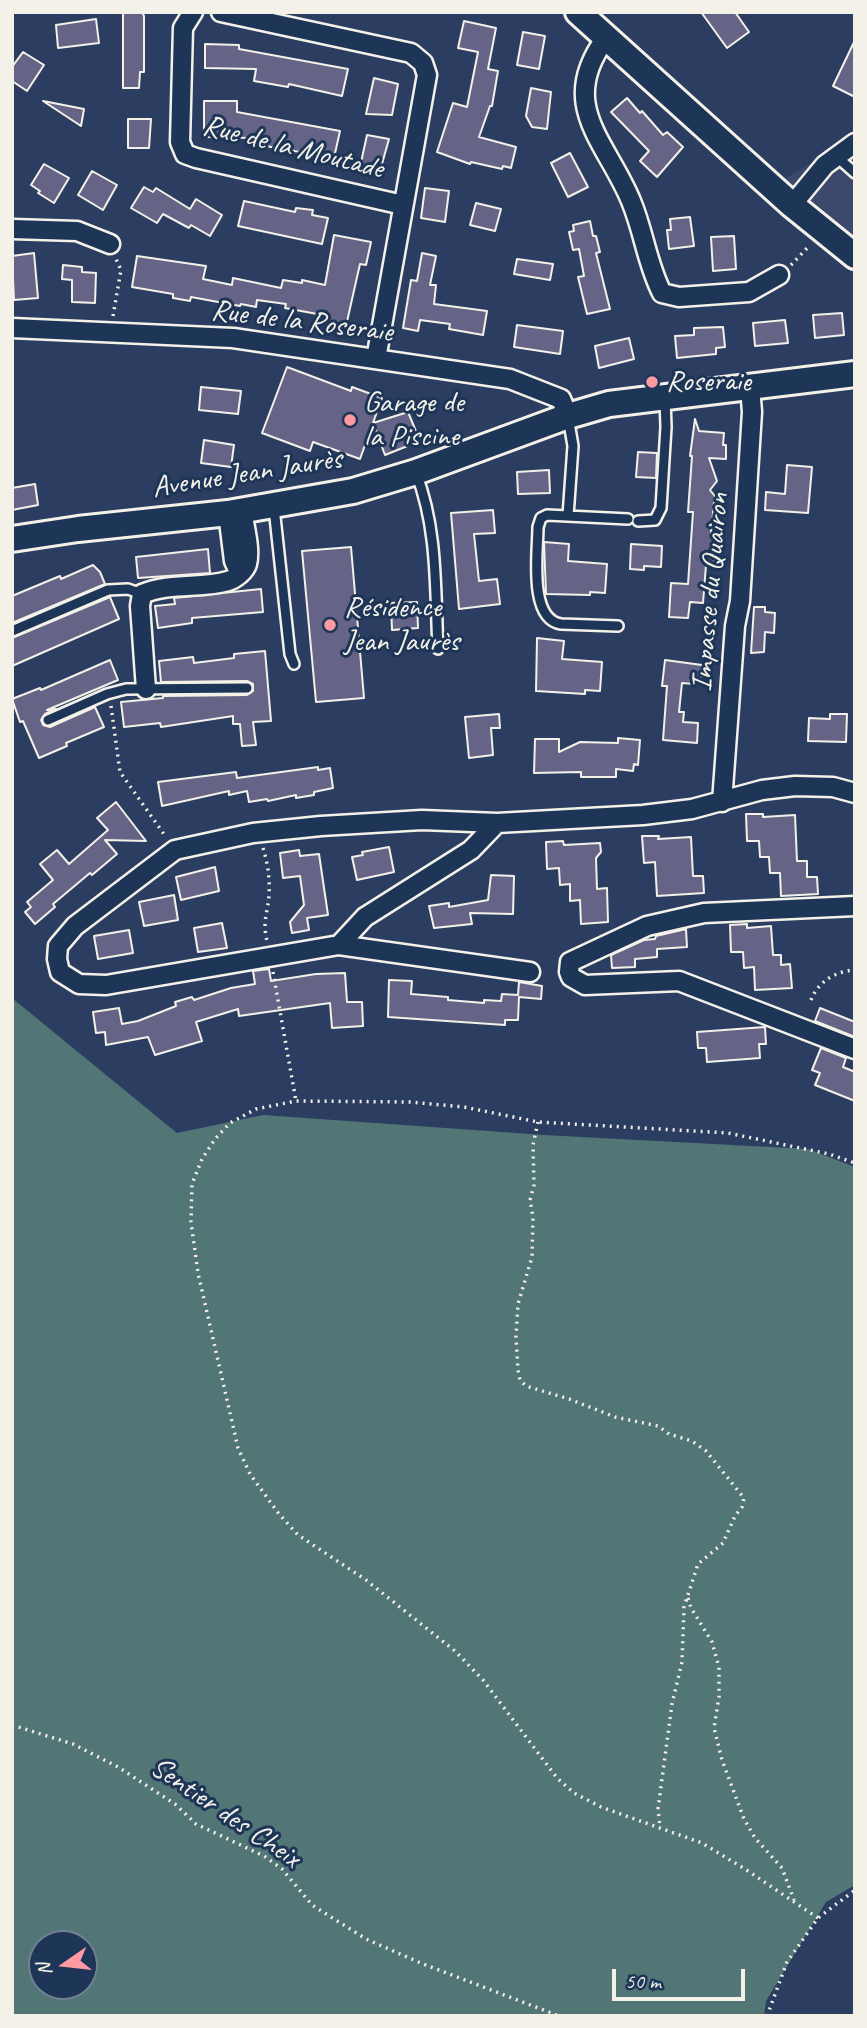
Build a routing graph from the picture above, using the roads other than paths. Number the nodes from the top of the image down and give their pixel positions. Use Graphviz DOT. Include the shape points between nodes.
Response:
graph roads {
  1 [pos="193,12"];
  2 [pos="221,12"];
  3 [pos="578,12"];
  4 [pos="606,38"];
  5 [pos="855,143"];
  6 [pos="836,156"];
  7 [pos="855,173"];
  8 [pos="403,205"];
  9 [pos="792,205"];
  10 [pos="12,229"];
  11 [pos="110,244"];
  12 [pos="855,256"];
  13 [pos="779,275"];
  14 [pos="12,328"];
  15 [pos="376,359"];
  16 [pos="855,374"];
  17 [pos="750,387"];
  18 [pos="665,396"];
  19 [pos="568,416"];
  20 [pos="416,472"];
  21 [pos="274,506"];
  22 [pos="235,512"];
  23 [pos="568,516"];
  24 [pos="12,538"];
  25 [pos="142,594"];
  26 [pos="618,626"];
  27 [pos="12,631"];
  28 [pos="438,649"];
  29 [pos="293,664"];
  30 [pos="247,688"];
  31 [pos="146,689"];
  32 [pos="48,720"];
  33 [pos="855,793"];
  34 [pos="722,802"];
  35 [pos="497,823"];
  36 [pos="855,906"];
  37 [pos="339,945"];
  38 [pos="530,972"];
  39 [pos="855,1049"];
  1 -- 8 [label="street, Rue de la Moutade" via="183,28 180,142 186,153"];
  2 -- 8 [label="street, Rue de la Moutade" via="411,53 423,63 427,75"];
  3 -- 4 [label="main road"];
  4 -- 9 [label="main road"];
  4 -- 13 [label="street" via="592,61 585,94 589,123 630,198 650,271 662,293 679,297 749,292"];
  5 -- 6 [label="street"];
  6 -- 7 [label="lane"];
  6 -- 9 [label="street"];
  8 -- 15 [label="street, Rue de la Moutade"];
  9 -- 12 [label="main road"];
  10 -- 11 [label="street" via="77,231"];
  14 -- 15 [label="street, Rue de la Roseraie" via="233,338"];
  15 -- 19 [label="street, Rue de la Roseraie" via="510,379 561,399"];
  16 -- 17 [label="main road, Avenue Jean Jaurès"];
  17 -- 18 [label="main road, Avenue Jean Jaurès"];
  17 -- 34 [label="street, Impasse du Quairon" via="742,574"];
  18 -- 19 [label="main road, Avenue Jean Jaurès"];
  18 -- 23 [label="lane" via="661,508 655,520"];
  19 -- 20 [label="main road, Avenue Jean Jaurès"];
  19 -- 23 [label="lane" via="573,446"];
  20 -- 21 [label="main road, Avenue Jean Jaurès" via="353,491"];
  20 -- 28 [label="lane" via="432,530"];
  21 -- 22 [label="main road, Avenue Jean Jaurès"];
  21 -- 29 [label="lane"];
  22 -- 24 [label="main road, Avenue Jean Jaurès"];
  22 -- 25 [label="street" via="234,561 240,574 228,581"];
  23 -- 26 [label="lane" via="547,515 538,527 540,603 553,623"];
  25 -- 27 [label="lane" via="108,590"];
  25 -- 31 [label="street"];
  30 -- 31 [label="lane"];
  31 -- 32 [label="lane" via="107,694"];
  33 -- 34 [label="street" via="795,786"];
  34 -- 35 [label="street" via="643,815"];
  35 -- 37 [label="street" via="471,850 365,918"];
  35 -- 37 [label="street" via="422,820 321,826 253,833 175,849 75,926 58,946 57,959 60,972 79,984 106,985"];
  36 -- 39 [label="street" via="704,913 647,926 570,962 569,972 585,985 679,981"];
  37 -- 38 [label="street"];
}
